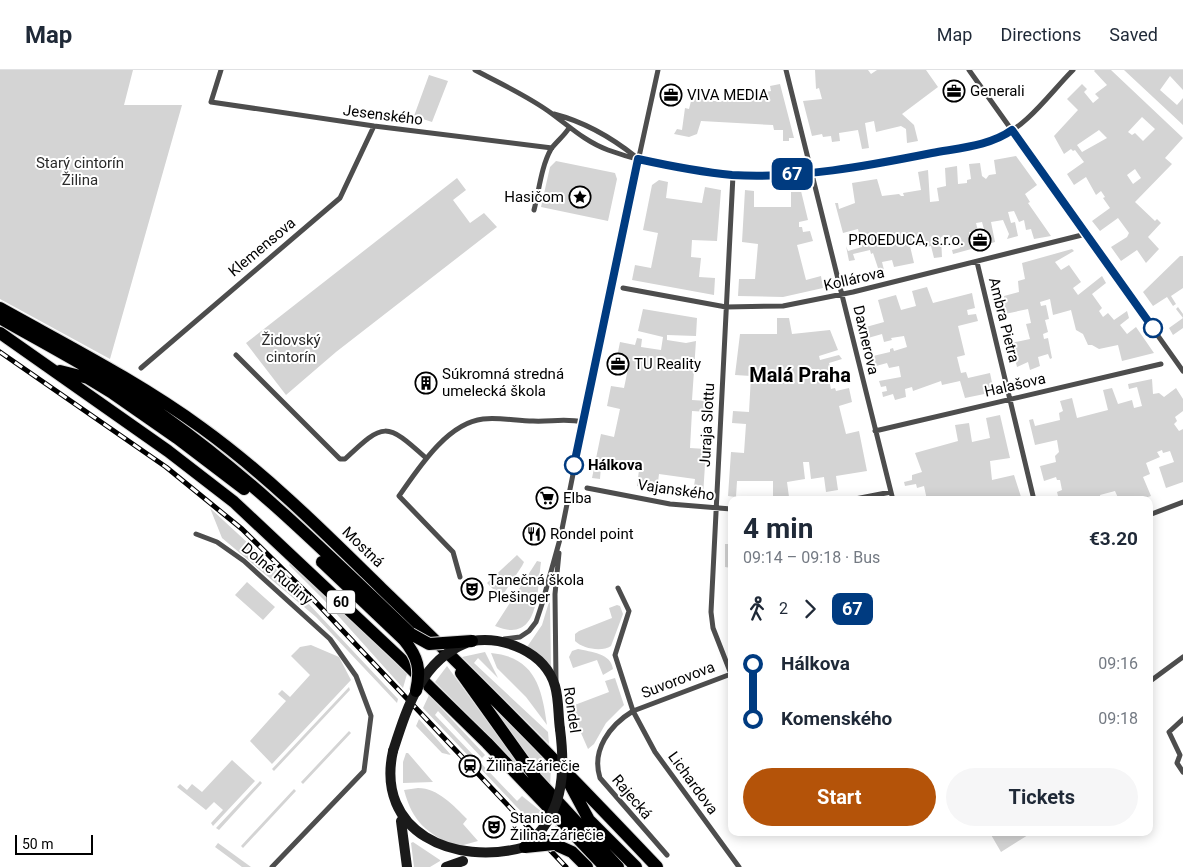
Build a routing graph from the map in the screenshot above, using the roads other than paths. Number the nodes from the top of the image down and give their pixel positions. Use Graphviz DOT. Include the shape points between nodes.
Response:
graph roads {
  1 [pos="221,70"];
  2 [pos="475,70"];
  3 [pos="658,70"];
  4 [pos="786,70"];
  5 [pos="969,70"];
  6 [pos="1072,70"];
  7 [pos="551,113"];
  8 [pos="374,126"];
  9 [pos="568,128"];
  10 [pos="1012,130"];
  11 [pos="552,148"];
  12 [pos="638,159"];
  13 [pos="812,173"];
  14 [pos="733,175"];
  15 [pos="534,210"];
  16 [pos="1086,234"];
  17 [pos="978,262"];
  18 [pos="624,288"];
  19 [pos="843,294"];
  20 [pos="726,306"];
  21 [pos="0,308"];
  22 [pos="0,318"];
  23 [pos="0,333"];
  24 [pos="236,355"];
  25 [pos="1161,364"];
  26 [pos="50,368"];
  27 [pos="141,368"];
  28 [pos="1183,370"];
  29 [pos="1010,399"];
  30 [pos="583,422"];
  31 [pos="875,431"];
  32 [pos="426,458"];
  33 [pos="587,488"];
  34 [pos="891,492"];
  35 [pos="870,496"];
  36 [pos="892,496"];
  37 [pos="1033,496"];
  38 [pos="1183,502"];
  39 [pos="716,509"];
  40 [pos="728,509"];
  41 [pos="1153,513"];
  42 [pos="196,534"];
  43 [pos="560,539"];
  44 [pos="460,577"];
  45 [pos="618,588"];
  46 [pos="377,608"];
  47 [pos="429,634"];
  48 [pos="501,640"];
  49 [pos="472,641"];
  50 [pos="1183,657"];
  51 [pos="728,666"];
  52 [pos="728,675"];
  53 [pos="1153,679"];
  54 [pos="556,687"];
  55 [pos="416,691"];
  56 [pos="633,711"];
  57 [pos="1183,719"];
  58 [pos="1183,772"];
  59 [pos="564,773"];
  60 [pos="399,816"];
  61 [pos="525,847"];
  62 [pos="667,855"];
  63 [pos="463,861"];
  64 [pos="622,861"];
  65 [pos="272,867"];
  66 [pos="407,867"];
  67 [pos="446,867"];
  68 [pos="587,867"];
  69 [pos="605,867"];
  70 [pos="636,867"];
  71 [pos="657,867"];
  72 [pos="738,867"];
  1 -- 8 [label="street, Jesenského" via="212,102"];
  2 -- 7 [label="street"];
  3 -- 12 [label="street"];
  4 -- 13 [label="street, Daxnerova"];
  5 -- 10 [label="street"];
  6 -- 10 [label="street"];
  7 -- 9 [label="street"];
  7 -- 12 [label="street" via="574,119 612,138"];
  8 -- 11 [label="street, Jesenského"];
  8 -- 27 [label="street, Klemensova" via="340,198"];
  9 -- 11 [label="street"];
  9 -- 12 [label="street" via="607,150"];
  10 -- 13 [label="street" via="1005,136 972,145"];
  10 -- 16 [label="street"];
  11 -- 15 [label="street"];
  12 -- 14 [label="street"];
  12 -- 30 [label="street"];
  13 -- 14 [label="street"];
  13 -- 19 [label="street, Daxnerova"];
  14 -- 20 [label="street, Juraja Slottu"];
  16 -- 17 [label="street, Kollárova"];
  16 -- 28 [label="street"];
  17 -- 19 [label="street, Kollárova"];
  17 -- 29 [label="street, Ambra Pietra"];
  18 -- 20 [label="street, Kollárova"];
  19 -- 20 [label="street, Kollárova" via="783,306"];
  19 -- 31 [label="street, Daxnerova"];
  20 -- 39 [label="street, Juraja Slottu"];
  21 -- 47 [label="main road, Mostná / 60" via="128,380 209,433 313,522"];
  22 -- 46 [label="main road" via="123,390 196,439 251,484"];
  23 -- 26 [label="main road, 60"];
  24 -- 32 [label="street" via="340,459 345,459 370,435 386,430 401,435"];
  25 -- 29 [label="street, Halašova"];
  26 -- 46 [label="main road" via="88,378 177,438 246,490"];
  26 -- 69 [label="main road, 60" via="234,502 406,663"];
  29 -- 31 [label="street, Halašova"];
  29 -- 37 [label="street, Ambra Pietra"];
  30 -- 32 [label="street" via="570,419 543,422 483,419 453,432"];
  30 -- 43 [label="street"];
  31 -- 34 [label="street, Daxnerova"];
  32 -- 44 [label="street" via="399,496 454,552"];
  33 -- 39 [label="street, Vajanského"];
  34 -- 35 [label="street"];
  34 -- 36 [label="street, Daxnerova"];
  38 -- 41 [label="street"];
  39 -- 40 [label="street, Vajanského"];
  39 -- 51 [label="street, Juraja Slottu" via="711,612 713,628"];
  42 -- 65 [label="street, Dolné Rudiny" via="217,542 244,560 325,634 356,676 371,716 364,771"];
  43 -- 48 [label="street" via="535,625 525,635"];
  43 -- 54 [label="street" via="555,594"];
  45 -- 56 [label="street" via="629,611 615,655"];
  46 -- 49 [label="main road, bridge" via="426,644"];
  46 -- 55 [label="main road, bridge" via="416,657 420,672"];
  47 -- 64 [label="main road" via="468,682 536,778"];
  47 -- 71 [label="main road, Mostná / 60"];
  48 -- 49 [label="street, Rondel"];
  48 -- 54 [label="street, Rondel" via="532,656 550,675"];
  49 -- 55 [label="street, Rondel, bridge" via="456,647 436,661"];
  50 -- 53 [label="street"];
  52 -- 56 [label="street, Suvorovova"];
  54 -- 59 [label="street, Rondel, bridge"];
  55 -- 60 [label="street, Rondel, bridge" via="391,762 390,783"];
  56 -- 62 [label="street, Rajecká" via="611,729 600,750 597,767 600,778"];
  56 -- 72 [label="street, Lichardova" via="655,752"];
  57 -- 58 [label="street" via="1168,732 1178,750 1180,759 1176,762"];
  59 -- 61 [label="street, Rondel, bridge" via="552,814"];
  59 -- 64 [label="main road" via="590,820"];
  60 -- 63 [label="street, Rondel" via="413,836 432,849"];
  60 -- 66 [label="street"];
  61 -- 63 [label="street, Rondel" via="499,859"];
  61 -- 68 [label="main road, bridge" via="561,846"];
  63 -- 67 [label="street"];
  64 -- 70 [label="main road"];
}
